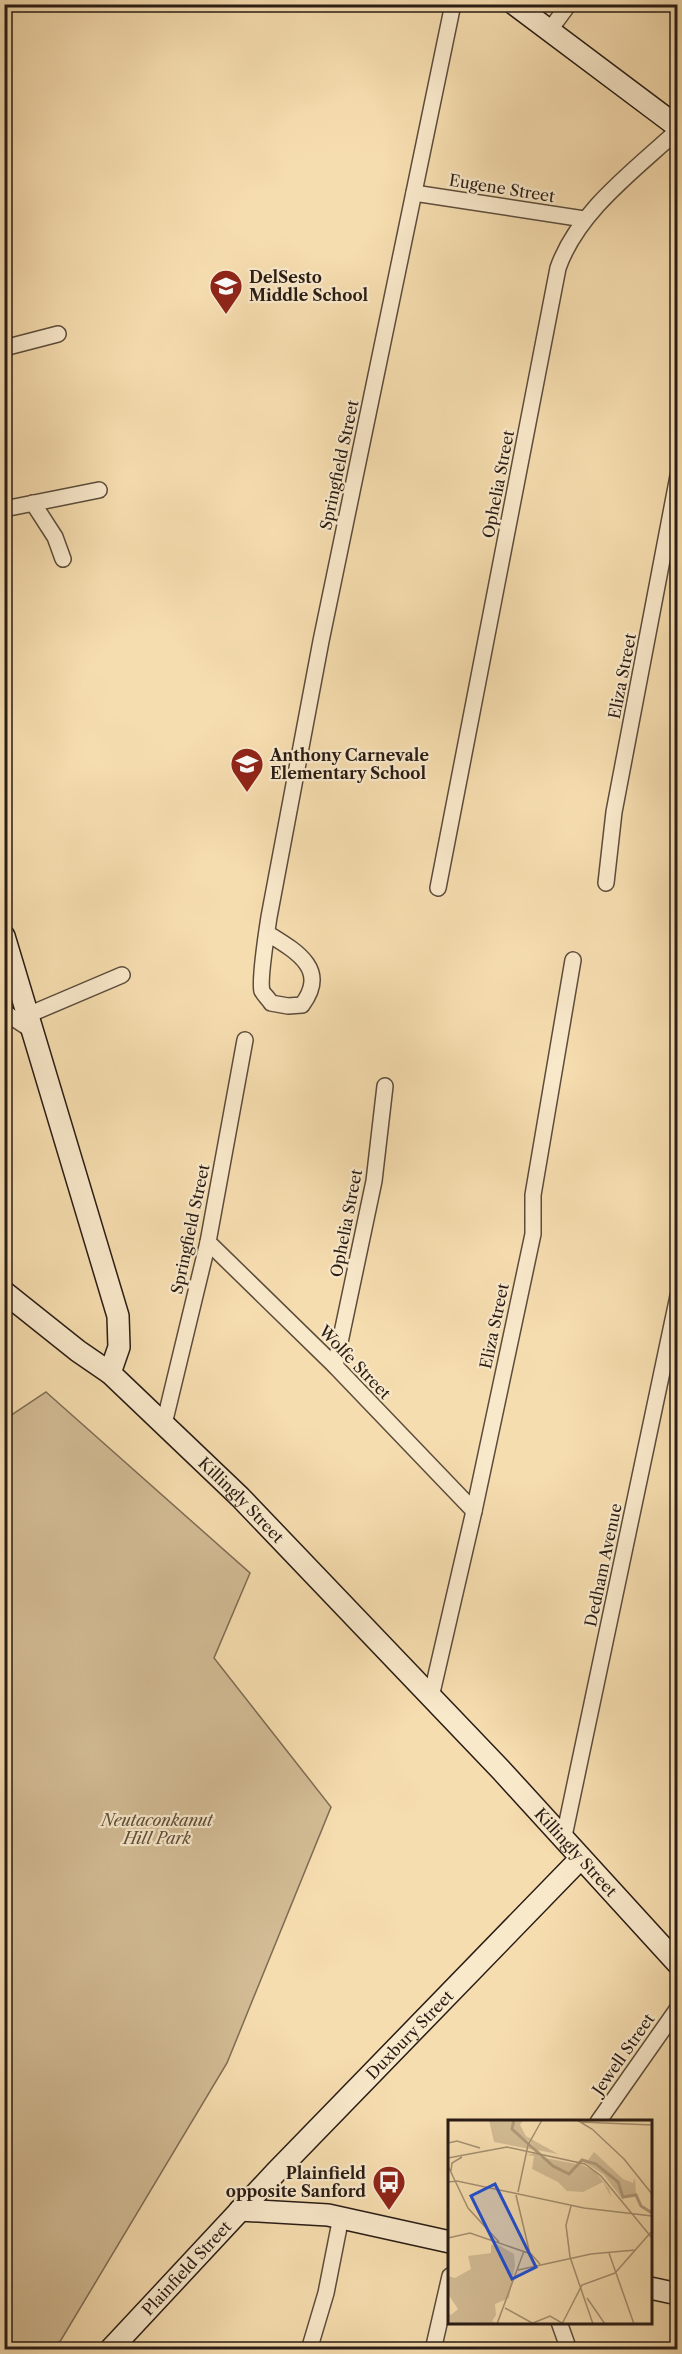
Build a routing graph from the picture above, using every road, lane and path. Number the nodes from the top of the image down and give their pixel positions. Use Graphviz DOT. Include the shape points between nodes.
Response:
graph roads {
  1 [pos="453,4"];
  2 [pos="514,4"];
  3 [pos="568,4"];
  4 [pos="549,31"];
  5 [pos="678,128"];
  6 [pos="414,193"];
  7 [pos="584,219"];
  8 [pos="58,334"];
  9 [pos="4,348"];
  10 [pos="678,476"];
  11 [pos="99,490"];
  12 [pos="33,502"];
  13 [pos="4,509"];
  14 [pos="63,559"];
  15 [pos="606,883"];
  16 [pos="438,888"];
  17 [pos="267,933"];
  18 [pos="4,936"];
  19 [pos="573,960"];
  20 [pos="122,975"];
  21 [pos="4,1012"];
  22 [pos="31,1023"];
  23 [pos="245,1040"];
  24 [pos="385,1086"];
  25 [pos="208,1242"];
  26 [pos="4,1292"];
  27 [pos="678,1296"];
  28 [pos="335,1366"];
  29 [pos="110,1373"];
  30 [pos="164,1424"];
  31 [pos="474,1511"];
  32 [pos="431,1697"];
  33 [pos="563,1841"];
  34 [pos="580,1859"];
  35 [pos="678,1964"];
  36 [pos="678,2007"];
  37 [pos="598,2120"];
  38 [pos="240,2210"];
  39 [pos="341,2217"];
  40 [pos="448,2242"];
  41 [pos="448,2285"];
  42 [pos="652,2288"];
  43 [pos="678,2294"];
  44 [pos="560,2324"];
  45 [pos="110,2349"];
  46 [pos="309,2349"];
  47 [pos="433,2349"];
  48 [pos="569,2349"];
  1 -- 6 [label="street, Springfield Street"];
  2 -- 4 [label="main road"];
  3 -- 4 [label="street"];
  4 -- 5 [label="main road"];
  5 -- 7 [label="street, Ophelia Street"];
  6 -- 7 [label="street, Eugene Street"];
  6 -- 17 [label="street, Springfield Street" via="321,641"];
  7 -- 16 [label="street, Ophelia Street" via="558,268"];
  8 -- 9 [label="street"];
  10 -- 15 [label="street, Eliza Street" via="614,812"];
  11 -- 12 [label="street"];
  12 -- 13 [label="street"];
  12 -- 14 [label="street" via="55,537"];
  17 -- 17 [label="street, Springfield Street" via="306,963 314,976 312,992 302,1005 271,1003 262,990"];
  18 -- 22 [label="main road"];
  19 -- 31 [label="street, Eliza Street" via="533,1196 532,1234"];
  20 -- 22 [label="street"];
  21 -- 22 [label="street"];
  22 -- 29 [label="main road" via="118,1316 119,1347"];
  23 -- 25 [label="street, Springfield Street"];
  24 -- 28 [label="street, Ophelia Street" via="374,1181"];
  25 -- 28 [label="street, Wolfe Street"];
  25 -- 30 [label="street, Springfield Street"];
  26 -- 29 [label="main road, Killingly Street"];
  27 -- 33 [label="street, Dedham Avenue"];
  28 -- 31 [label="street, Wolfe Street"];
  29 -- 30 [label="main road, Killingly Street"];
  30 -- 32 [label="main road, Killingly Street" via="240,1497"];
  31 -- 32 [label="street, Eliza Street"];
  32 -- 33 [label="main road, Killingly Street"];
  33 -- 34 [label="main road, Killingly Street"];
  34 -- 35 [label="main road, Killingly Street"];
  34 -- 38 [label="main road, Duxbury Street"];
  36 -- 37 [label="street, Jewell Street"];
  38 -- 39 [label="main road, Plainfield Street"];
  38 -- 45 [label="main road, Plainfield Street"];
  39 -- 40 [label="main road, Plainfield Street"];
  39 -- 46 [label="street" via="326,2293"];
  41 -- 47 [label="street"];
  42 -- 43 [label="main road"];
  44 -- 48 [label="street"];
}
